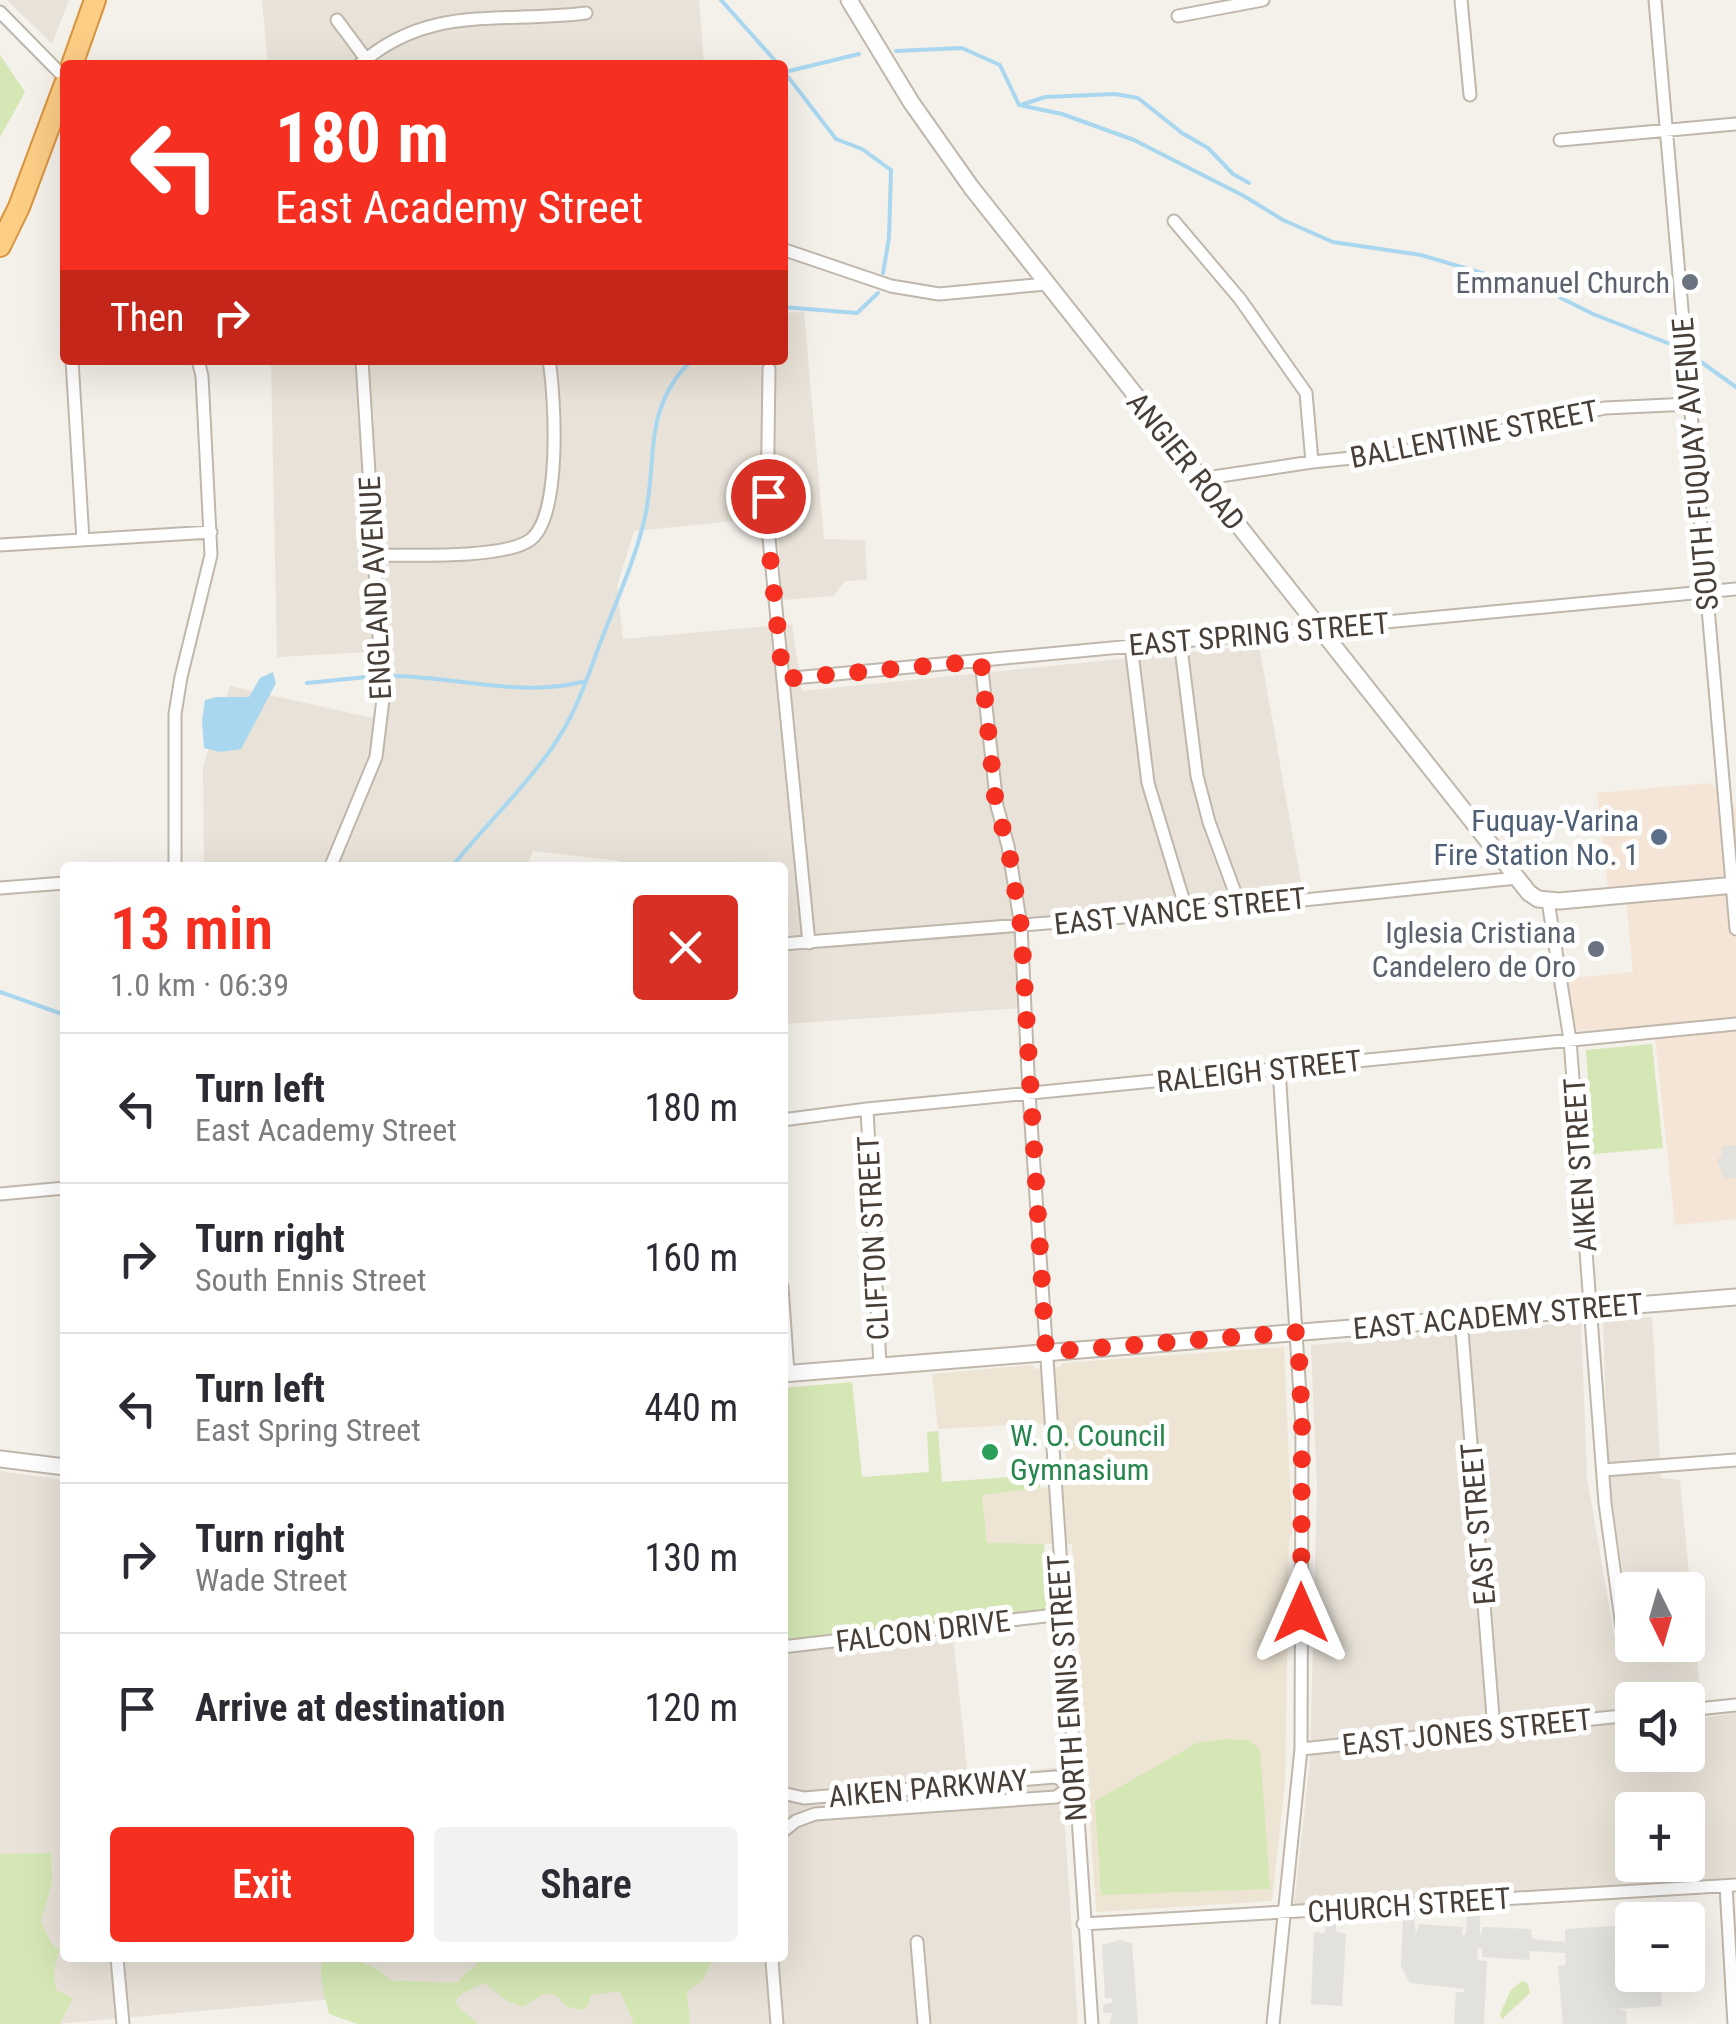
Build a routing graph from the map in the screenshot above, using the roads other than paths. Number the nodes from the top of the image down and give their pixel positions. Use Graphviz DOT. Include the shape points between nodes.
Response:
graph roads {
  1 [pos="95,0"];
  2 [pos="849,0"];
  3 [pos="1263,0"];
  4 [pos="1461,0"];
  5 [pos="1654,0"];
  6 [pos="0,12"];
  7 [pos="586,13"];
  8 [pos="1178,16"];
  9 [pos="337,20"];
  10 [pos="74,60"];
  11 [pos="361,60"];
  12 [pos="365,60"];
  13 [pos="60,76"];
  14 [pos="60,95"];
  15 [pos="1470,95"];
  16 [pos="1736,124"];
  17 [pos="1665,130"];
  18 [pos="1560,140"];
  19 [pos="1174,221"];
  20 [pos="0,246"];
  21 [pos="788,251"];
  22 [pos="1046,284"];
  23 [pos="72,365"];
  24 [pos="199,365"];
  25 [pos="362,365"];
  26 [pos="551,365"];
  27 [pos="769,369"];
  28 [pos="1690,404"];
  29 [pos="1312,462"];
  30 [pos="1200,479"];
  31 [pos="211,532"];
  32 [pos="82,540"];
  33 [pos="0,545"];
  34 [pos="376,555"];
  35 [pos="1736,589"];
  36 [pos="1706,592"];
  37 [pos="1322,630"];
  38 [pos="1180,640"];
  39 [pos="1131,645"];
  40 [pos="981,661"];
  41 [pos="783,679"];
  42 [pos="175,862"];
  43 [pos="332,862"];
  44 [pos="1517,878"];
  45 [pos="60,883"];
  46 [pos="1734,885"];
  47 [pos="0,888"];
  48 [pos="1548,901"];
  49 [pos="1240,906"];
  50 [pos="1187,912"];
  51 [pos="1021,926"];
  52 [pos="1736,929"];
  53 [pos="809,942"];
  54 [pos="788,944"];
  55 [pos="1736,1024"];
  56 [pos="1570,1040"];
  57 [pos="1279,1069"];
  58 [pos="1028,1093"];
  59 [pos="867,1109"];
  60 [pos="788,1119"];
  61 [pos="60,1188"];
  62 [pos="0,1194"];
  63 [pos="1736,1297"];
  64 [pos="1590,1309"];
  65 [pos="1461,1318"];
  66 [pos="1298,1332"];
  67 [pos="1046,1352"];
  68 [pos="880,1366"];
  69 [pos="788,1374"];
  70 [pos="0,1459"];
  71 [pos="1736,1460"];
  72 [pos="60,1466"];
  73 [pos="1603,1470"];
  74 [pos="1615,1572"];
  75 [pos="1063,1614"];
  76 [pos="788,1646"];
  77 [pos="1736,1705"];
  78 [pos="1705,1708"];
  79 [pos="1615,1717"];
  80 [pos="1494,1729"];
  81 [pos="1301,1749"];
  82 [pos="1073,1786"];
  83 [pos="788,1794"];
  84 [pos="806,1798"];
  85 [pos="808,1816"];
  86 [pos="788,1827"];
  87 [pos="1731,1886"];
  88 [pos="1284,1913"];
  89 [pos="1083,1924"];
  90 [pos="917,1942"];
  91 [pos="117,1962"];
  92 [pos="772,1962"];
  93 [pos="122,2024"];
  94 [pos="778,2024"];
  95 [pos="924,2024"];
  96 [pos="1092,2024"];
  97 [pos="1273,2024"];
  98 [pos="1734,2024"];
  1 -- 10 [label="highway"];
  2 -- 22 [label="street, ANGIER ROAD" via="910,102"];
  3 -- 8 [label="street"];
  4 -- 15 [label="street"];
  5 -- 17 [label="street, SOUTH FUQUAY AVENUE"];
  6 -- 13 [label="street"];
  7 -- 12 [label="street" via="424,26"];
  9 -- 11 [label="street"];
  14 -- 20 [label="highway"];
  16 -- 17 [label="street"];
  17 -- 18 [label="street"];
  17 -- 28 [label="street, SOUTH FUQUAY AVENUE"];
  19 -- 29 [label="street" via="1306,393"];
  21 -- 22 [label="street" via="890,286 939,294"];
  22 -- 30 [label="street, ANGIER ROAD"];
  23 -- 32 [label="street"];
  24 -- 31 [label="street"];
  25 -- 34 [label="street, ENGLAND AVENUE"];
  26 -- 34 [label="street" via="548,505 530,540 507,550"];
  27 -- 41 [label="street" via="767,518"];
  28 -- 29 [label="street, BALLENTINE STREET" via="1605,408 1392,454"];
  28 -- 36 [label="street, SOUTH FUQUAY AVENUE"];
  29 -- 30 [label="street, BALLENTINE STREET"];
  30 -- 37 [label="street, ANGIER ROAD"];
  31 -- 32 [label="street"];
  31 -- 42 [label="street" via="175,714"];
  32 -- 33 [label="street"];
  34 -- 43 [label="street, ENGLAND AVENUE" via="383,699 376,757"];
  35 -- 36 [label="street, EAST SPRING STREET"];
  36 -- 37 [label="street, EAST SPRING STREET"];
  36 -- 46 [label="street, SOUTH FUQUAY AVENUE"];
  37 -- 38 [label="street, EAST SPRING STREET"];
  37 -- 44 [label="street, ANGIER ROAD"];
  38 -- 39 [label="street, EAST SPRING STREET"];
  38 -- 49 [label="street" via="1197,776"];
  39 -- 40 [label="street, EAST SPRING STREET"];
  39 -- 50 [label="street" via="1148,784"];
  40 -- 41 [label="street, EAST SPRING STREET"];
  40 -- 51 [label="street, NORTH ENNIS STREET" via="996,806"];
  41 -- 53 [label="street"];
  44 -- 48 [label="street, ANGIER ROAD"];
  44 -- 49 [label="street, EAST VANCE STREET"];
  45 -- 47 [label="street"];
  46 -- 48 [label="street"];
  46 -- 52 [label="street, SOUTH FUQUAY AVENUE"];
  48 -- 56 [label="street, AIKEN STREET"];
  49 -- 50 [label="street, EAST VANCE STREET"];
  50 -- 51 [label="street, EAST VANCE STREET"];
  51 -- 53 [label="street, EAST VANCE STREET"];
  51 -- 58 [label="street, NORTH ENNIS STREET"];
  53 -- 54 [label="street, EAST VANCE STREET"];
  55 -- 56 [label="street, RALEIGH STREET"];
  56 -- 57 [label="street, RALEIGH STREET"];
  56 -- 64 [label="street, AIKEN STREET"];
  57 -- 58 [label="street, RALEIGH STREET"];
  57 -- 66 [label="street"];
  58 -- 59 [label="street, RALEIGH STREET"];
  58 -- 67 [label="street, NORTH ENNIS STREET"];
  59 -- 60 [label="street, RALEIGH STREET"];
  59 -- 68 [label="street, CLIFTON STREET"];
  61 -- 62 [label="street"];
  63 -- 64 [label="street, EAST ACADEMY STREET"];
  64 -- 65 [label="street, EAST ACADEMY STREET"];
  64 -- 73 [label="street, AIKEN STREET"];
  65 -- 66 [label="street, EAST ACADEMY STREET"];
  65 -- 80 [label="street, EAST STREET"];
  66 -- 67 [label="street, EAST ACADEMY STREET"];
  66 -- 81 [label="street"];
  67 -- 68 [label="street, EAST ACADEMY STREET"];
  67 -- 75 [label="street, NORTH ENNIS STREET"];
  68 -- 69 [label="street, EAST ACADEMY STREET"];
  70 -- 72 [label="street"];
  71 -- 73 [label="street"];
  73 -- 74 [label="street, AIKEN STREET"];
  75 -- 76 [label="street, FALCON DRIVE"];
  75 -- 82 [label="street, NORTH ENNIS STREET"];
  77 -- 78 [label="street"];
  79 -- 80 [label="street, EAST JONES STREET"];
  80 -- 81 [label="street, EAST JONES STREET"];
  81 -- 88 [label="street"];
  82 -- 84 [label="street, AIKEN PARKWAY" via="1055,1777"];
  82 -- 85 [label="street, AIKEN PARKWAY" via="1056,1797"];
  82 -- 89 [label="street, NORTH ENNIS STREET"];
  83 -- 84 [label="street, AIKEN PARKWAY"];
  84 -- 85 [label="street"];
  85 -- 86 [label="street, AIKEN PARKWAY"];
  87 -- 88 [label="street, CHURCH STREET"];
  87 -- 98 [label="street"];
  88 -- 89 [label="street, CHURCH STREET"];
  88 -- 97 [label="street"];
  89 -- 96 [label="street, NORTH ENNIS STREET"];
  90 -- 95 [label="street"];
  91 -- 93 [label="street"];
  92 -- 94 [label="street"];
}
